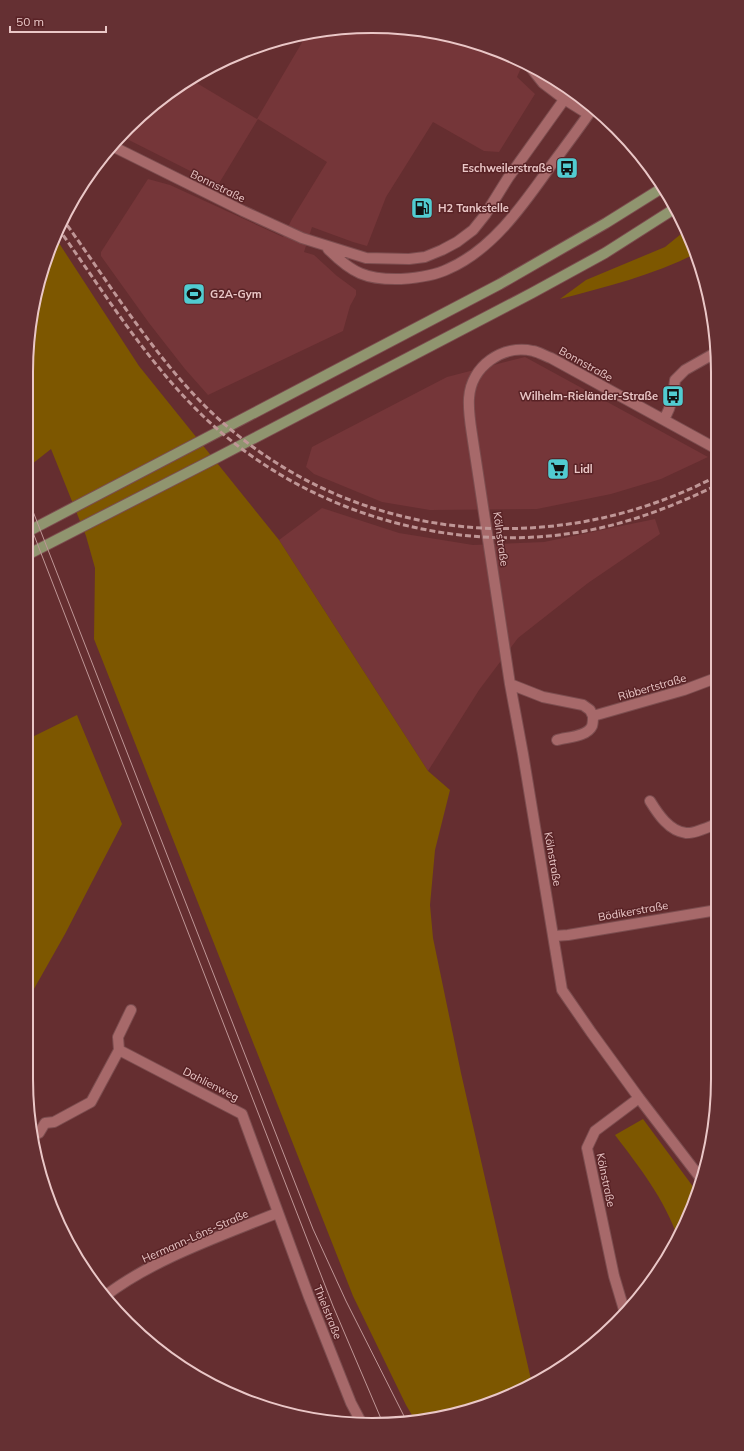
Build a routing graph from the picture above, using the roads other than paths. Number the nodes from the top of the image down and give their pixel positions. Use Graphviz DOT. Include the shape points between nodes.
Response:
graph roads {
  1 [pos="538,76"];
  2 [pos="567,95"];
  3 [pos="564,99"];
  4 [pos="585,108"];
  5 [pos="590,112"];
  6 [pos="117,148"];
  7 [pos="658,190"];
  8 [pos="670,211"];
  9 [pos="326,247"];
  10 [pos="710,356"];
  11 [pos="483,365"];
  12 [pos="664,420"];
  13 [pos="711,446"];
  14 [pos="33,528"];
  15 [pos="33,551"];
  16 [pos="711,680"];
  17 [pos="510,684"];
  18 [pos="593,716"];
  19 [pos="557,740"];
  20 [pos="650,801"];
  21 [pos="711,826"];
  22 [pos="711,911"];
  23 [pos="554,936"];
  24 [pos="131,1010"];
  25 [pos="119,1050"];
  26 [pos="639,1098"];
  27 [pos="39,1133"];
  28 [pos="697,1174"];
  29 [pos="277,1212"];
  30 [pos="109,1293"];
  31 [pos="623,1307"];
  32 [pos="359,1417"];
  1 -- 3 [label="street"];
  2 -- 3 [label="street, Bonnstraße"];
  3 -- 4 [label="street"];
  3 -- 9 [label="street, Bonnstraße" via="485,215 473,230 457,242 425,257 409,259 366,258"];
  5 -- 9 [label="street" via="506,224 477,252 448,270 410,278 373,278 356,272 342,263"];
  6 -- 9 [label="street, Bonnstraße" via="243,211"];
  7 -- 14 [label="main road" via="500,284"];
  8 -- 15 [label="main road" via="605,253 532,293"];
  10 -- 12 [label="street" via="685,370 675,380 673,396"];
  11 -- 12 [label="street, Bonnstraße" via="507,351 534,351"];
  11 -- 17 [label="street, Kölnstraße" via="472,384 469,412"];
  12 -- 13 [label="street, Bonnstraße"];
  16 -- 18 [label="street, Ribbertstraße"];
  17 -- 18 [label="street" via="543,697 583,705"];
  17 -- 23 [label="street, Kölnstraße"];
  18 -- 19 [label="street" via="593,725 588,731"];
  20 -- 21 [label="street" via="661,818 677,830 688,833"];
  22 -- 23 [label="street, Bödikerstraße"];
  23 -- 26 [label="street, Kölnstraße" via="562,990"];
  24 -- 25 [label="street" via="118,1037"];
  25 -- 27 [label="street" via="91,1102 54,1122 45,1123"];
  25 -- 29 [label="street, Dahlienweg" via="242,1114"];
  26 -- 28 [label="street"];
  26 -- 31 [label="street, Kölnstraße" via="595,1131 587,1148 614,1276"];
  29 -- 30 [label="street, Hermann-Löns-Straße" via="155,1265"];
  29 -- 32 [label="street, Thielstraße"];
}
